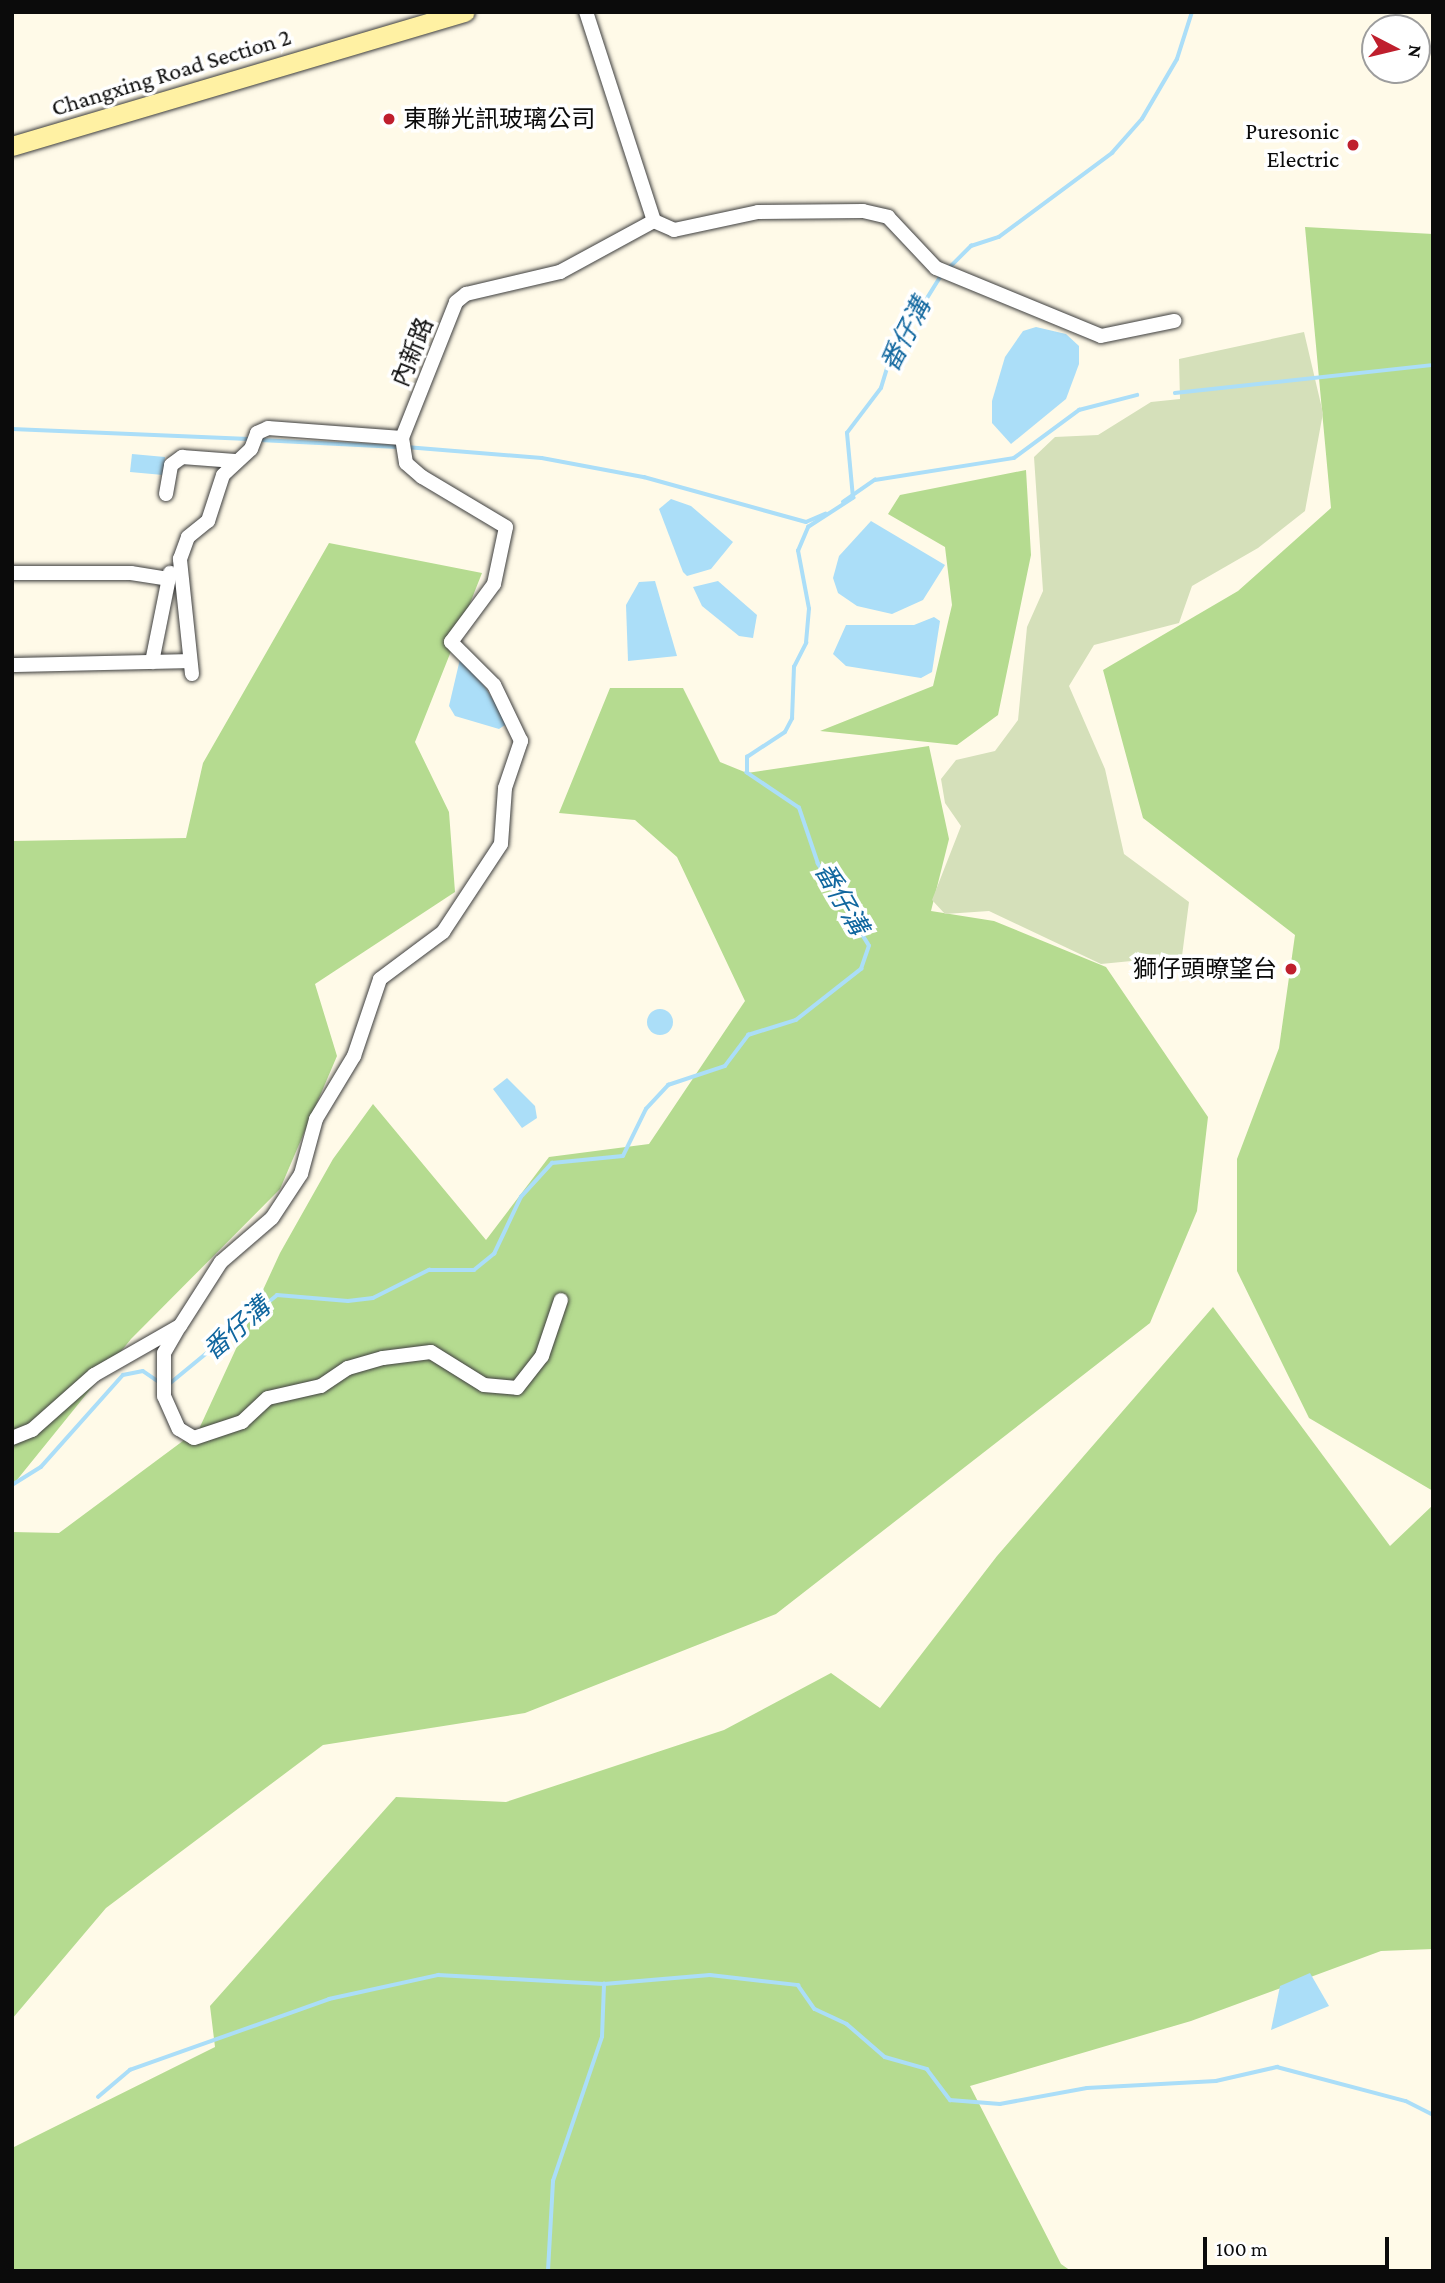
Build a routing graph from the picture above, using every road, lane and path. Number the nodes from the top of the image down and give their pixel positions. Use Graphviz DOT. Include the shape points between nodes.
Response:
graph roads {
  1 [pos="466,12"];
  2 [pos="586,12"];
  3 [pos="12,146"];
  4 [pos="654,221"];
  5 [pos="1174,321"];
  6 [pos="402,438"];
  7 [pos="235,461"];
  8 [pos="166,494"];
  9 [pos="180,566"];
  10 [pos="12,573"];
  11 [pos="167,579"];
  12 [pos="152,662"];
  13 [pos="12,666"];
  14 [pos="561,1300"];
  15 [pos="180,1326"];
  16 [pos="12,1438"];
  1 -- 3 [label="street, Changxing Road Section 2"];
  2 -- 4 [label="street"];
  4 -- 5 [label="street" via="674,230 758,212 863,211 888,218 936,268 1101,336"];
  4 -- 6 [label="street, 內新路" via="560,272 466,294 456,302"];
  6 -- 7 [label="street" via="268,428"];
  6 -- 15 [label="street" via="406,463 422,477 506,527 494,584 452,642 494,685 521,741 505,788 501,844 443,932 380,979 354,1056 316,1119 292,1193 221,1262"];
  7 -- 8 [label="street" via="182,457 171,465"];
  7 -- 9 [label="street" via="223,475 208,521 188,537"];
  9 -- 11 [label="street"];
  9 -- 12 [label="street" via="190,636 189,667"];
  10 -- 11 [label="street" via="131,573"];
  11 -- 12 [label="street"];
  12 -- 13 [label="street"];
  14 -- 15 [label="street" via="542,1356 516,1388 484,1385 431,1352 383,1358 348,1367 321,1386 268,1398 242,1422 194,1438 179,1429 164,1395 164,1353"];
  15 -- 16 [label="street" via="85,1381 32,1430"];
}
